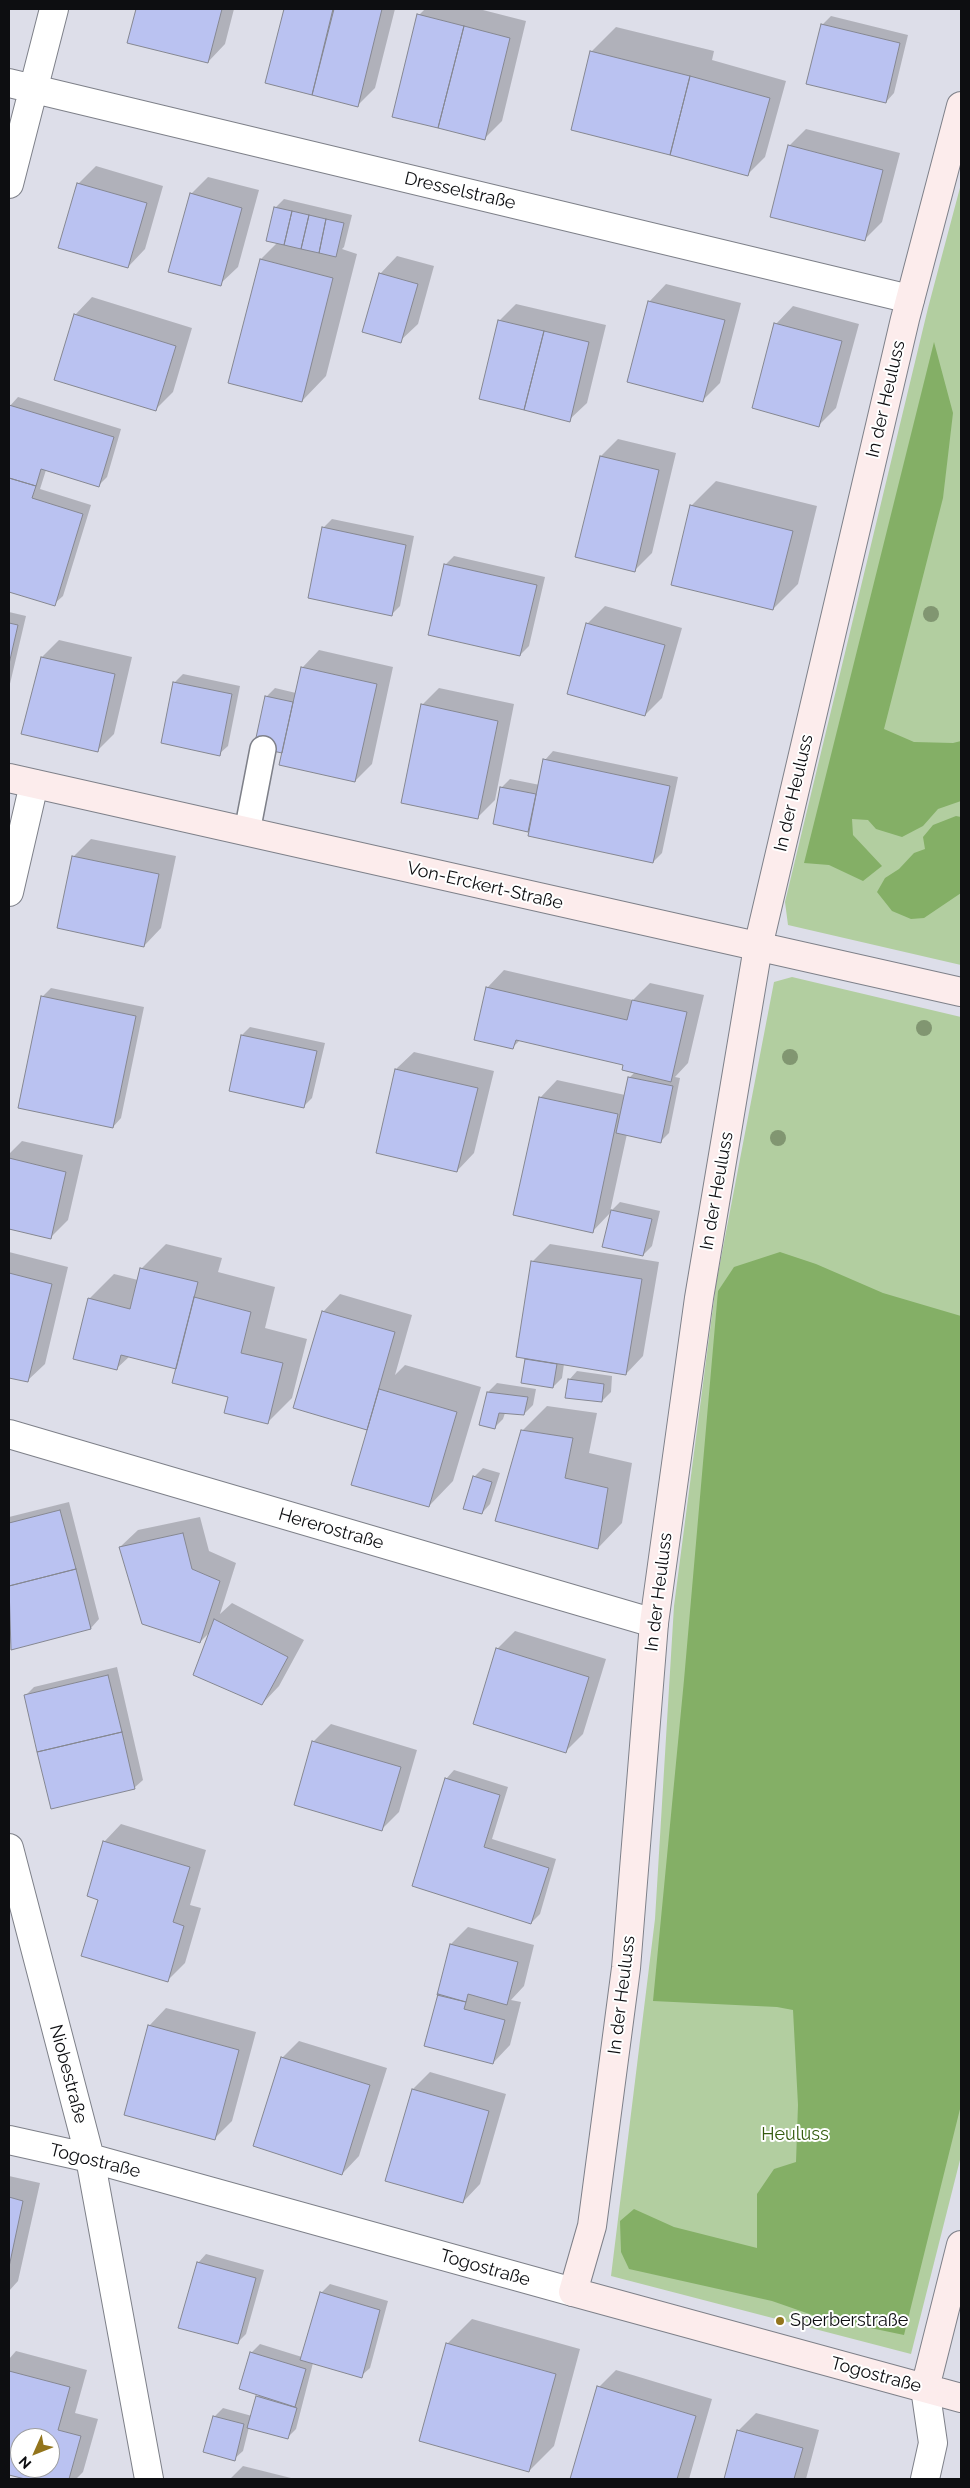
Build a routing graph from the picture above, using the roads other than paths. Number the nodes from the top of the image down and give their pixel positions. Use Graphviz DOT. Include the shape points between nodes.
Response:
graph roads {
  1 [pos="54,9"];
  2 [pos="22,86"];
  3 [pos="961,106"];
  4 [pos="9,184"];
  5 [pos="910,298"];
  6 [pos="263,749"];
  7 [pos="21,781"];
  8 [pos="247,832"];
  9 [pos="9,892"];
  10 [pos="758,946"];
  11 [pos="961,992"];
  12 [pos="9,1434"];
  13 [pos="654,1623"];
  14 [pos="9,1848"];
  15 [pos="9,2140"];
  16 [pos="90,2158"];
  17 [pos="961,2245"];
  18 [pos="572,2292"];
  19 [pos="925,2388"];
  20 [pos="961,2398"];
  21 [pos="149,2479"];
  22 [pos="925,2479"];
  1 -- 2 [label="street"];
  2 -- 4 [label="street"];
  2 -- 5 [label="street, Dresselstraße"];
  3 -- 5 [label="street, In der Heuluss"];
  5 -- 10 [label="street, In der Heuluss"];
  6 -- 8 [label="lane"];
  7 -- 8 [label="street, Von-Erckert-Straße"];
  7 -- 9 [label="street"];
  8 -- 10 [label="street, Von-Erckert-Straße"];
  10 -- 11 [label="street, Von-Erckert-Straße"];
  10 -- 13 [label="street, In der Heuluss" via="699,1298"];
  12 -- 13 [label="street, Hererostraße"];
  13 -- 18 [label="street, In der Heuluss" via="626,1968 592,2226"];
  14 -- 16 [label="street, Niobestraße"];
  15 -- 16 [label="street, Togostraße"];
  16 -- 18 [label="street, Togostraße"];
  16 -- 21 [label="street, Niobestraße"];
  17 -- 19 [label="street"];
  18 -- 19 [label="street, Togostraße"];
  19 -- 20 [label="street, Togostraße"];
  19 -- 22 [label="street" via="933,2442"];
}
